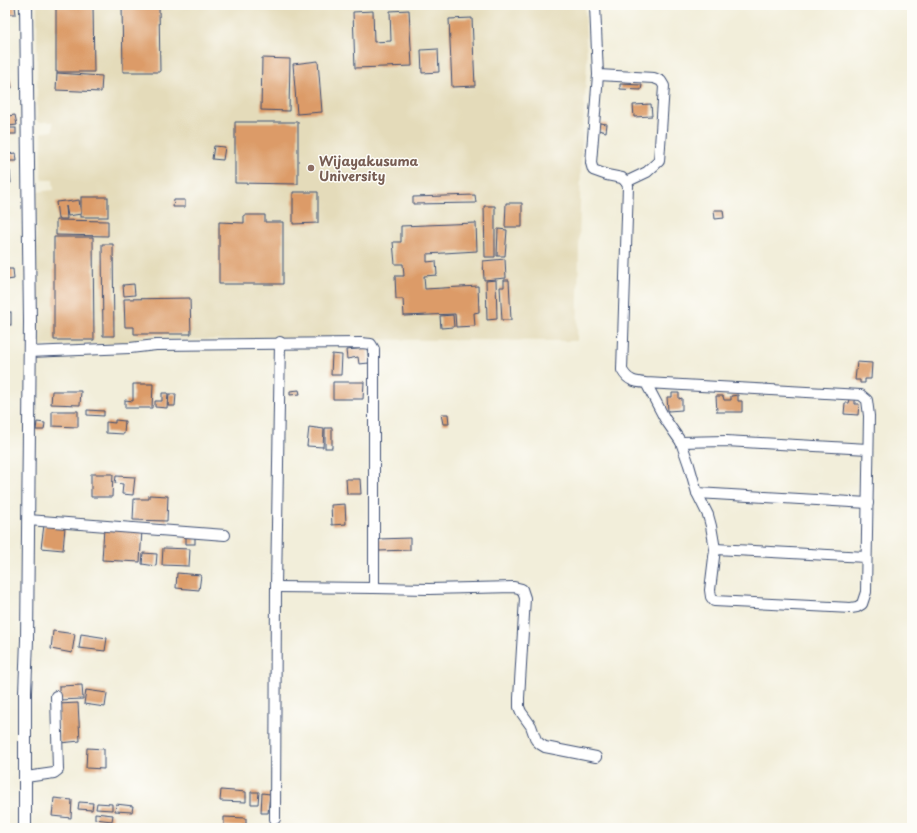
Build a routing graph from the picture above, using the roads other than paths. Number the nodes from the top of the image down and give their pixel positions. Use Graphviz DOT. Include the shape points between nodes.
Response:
graph roads {
  1 [pos="26,5"];
  2 [pos="595,5"];
  3 [pos="598,75"];
  4 [pos="626,182"];
  5 [pos="280,342"];
  6 [pos="29,352"];
  7 [pos="646,383"];
  8 [pos="680,442"];
  9 [pos="868,449"];
  10 [pos="697,493"];
  11 [pos="868,502"];
  12 [pos="28,520"];
  13 [pos="225,535"];
  14 [pos="715,549"];
  15 [pos="866,557"];
  16 [pos="276,587"];
  17 [pos="374,588"];
  18 [pos="56,696"];
  19 [pos="596,757"];
  20 [pos="26,777"];
  21 [pos="274,819"];
  22 [pos="25,828"];
  1 -- 6 [label="street"];
  2 -- 3 [label="street"];
  3 -- 4 [label="street" via="590,163 592,170 622,178"];
  3 -- 4 [label="street" via="654,78 661,81 664,86 658,161 647,172"];
  4 -- 7 [label="street" via="628,204 622,370 626,377 634,382"];
  5 -- 6 [label="street" via="156,344 130,348"];
  5 -- 16 [label="street"];
  5 -- 17 [label="street" via="368,343 373,346"];
  6 -- 12 [label="street"];
  7 -- 8 [label="street"];
  7 -- 9 [label="street" via="861,395 867,400 869,408"];
  8 -- 9 [label="street" via="726,441"];
  8 -- 10 [label="street" via="690,465"];
  9 -- 11 [label="street"];
  10 -- 11 [label="street"];
  10 -- 14 [label="street" via="712,526"];
  11 -- 15 [label="street"];
  12 -- 13 [label="street"];
  12 -- 20 [label="street"];
  14 -- 15 [label="street"];
  14 -- 15 [label="street" via="711,597 714,601 723,603 858,608 866,592"];
  16 -- 17 [label="street"];
  16 -- 21 [label="street"];
  17 -- 19 [label="street" via="522,589 525,598 519,708 540,744"];
  18 -- 20 [label="street" via="58,770 54,773"];
  20 -- 22 [label="street"];
}
